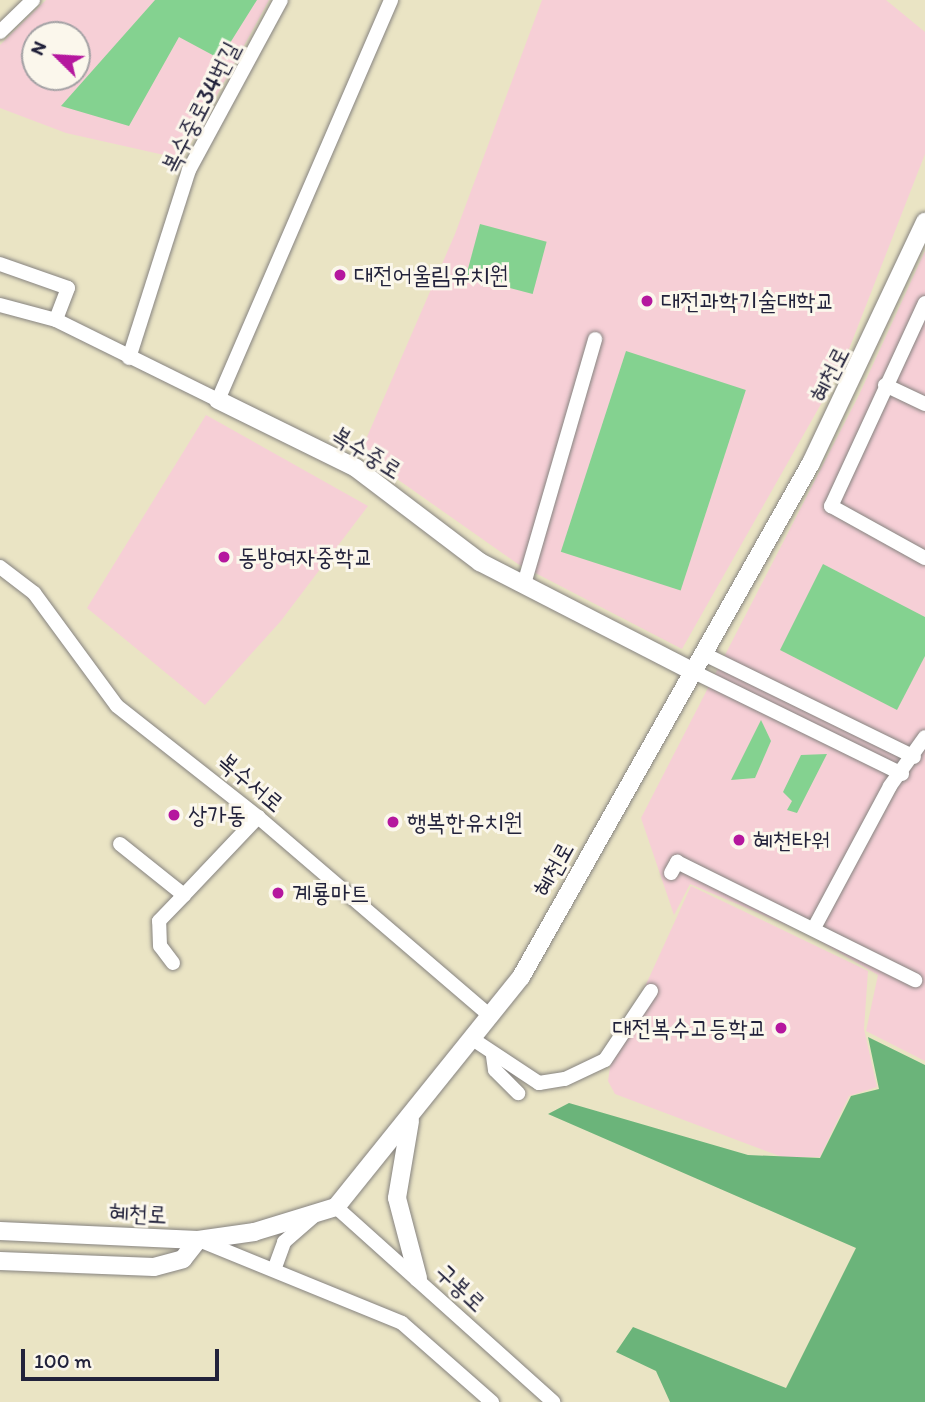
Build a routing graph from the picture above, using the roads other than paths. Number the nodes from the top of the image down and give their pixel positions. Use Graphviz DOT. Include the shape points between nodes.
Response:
graph roads {
  1 [pos="33,0"];
  2 [pos="281,0"];
  3 [pos="391,0"];
  4 [pos="0,32"];
  5 [pos="925,222"];
  6 [pos="0,264"];
  7 [pos="925,303"];
  8 [pos="0,305"];
  9 [pos="56,320"];
  10 [pos="595,339"];
  11 [pos="129,358"];
  12 [pos="885,385"];
  13 [pos="218,400"];
  14 [pos="925,404"];
  15 [pos="925,558"];
  16 [pos="0,567"];
  17 [pos="524,584"];
  18 [pos="702,653"];
  19 [pos="692,671"];
  20 [pos="925,737"];
  21 [pos="914,757"];
  22 [pos="902,774"];
  23 [pos="258,817"];
  24 [pos="120,844"];
  25 [pos="671,873"];
  26 [pos="184,895"];
  27 [pos="814,928"];
  28 [pos="173,963"];
  29 [pos="915,980"];
  30 [pos="651,991"];
  31 [pos="491,1017"];
  32 [pos="474,1040"];
  33 [pos="493,1056"];
  34 [pos="518,1093"];
  35 [pos="411,1120"];
  36 [pos="336,1207"];
  37 [pos="318,1213"];
  38 [pos="0,1231"];
  39 [pos="198,1240"];
  40 [pos="0,1261"];
  41 [pos="274,1270"];
  42 [pos="418,1278"];
  43 [pos="492,1402"];
  44 [pos="553,1402"];
  1 -- 4 [label="street"];
  2 -- 11 [label="street, 복수중로34번길" via="189,170"];
  3 -- 13 [label="street"];
  5 -- 18 [label="main road, 혜천로" via="865,360"];
  6 -- 9 [label="street" via="68,288"];
  7 -- 12 [label="street"];
  8 -- 9 [label="street, 복수중로"];
  9 -- 11 [label="street, 복수중로"];
  10 -- 17 [label="street"];
  11 -- 13 [label="street, 복수중로"];
  12 -- 14 [label="street"];
  12 -- 15 [label="street" via="831,506"];
  13 -- 17 [label="main road, 복수중로" via="356,468 480,562"];
  16 -- 23 [label="street, 복수서로" via="34,593 117,706"];
  17 -- 19 [label="main road, 복수중로"];
  18 -- 19 [label="main road, 혜천로"];
  18 -- 21 [label="street"];
  19 -- 22 [label="street"];
  19 -- 31 [label="main road, 혜천로" via="521,977"];
  20 -- 21 [label="street"];
  21 -- 22 [label="street"];
  22 -- 27 [label="street"];
  23 -- 26 [label="street"];
  23 -- 31 [label="street, 복수서로"];
  24 -- 26 [label="street"];
  25 -- 27 [label="street" via="677,862"];
  26 -- 28 [label="street" via="159,921 160,946"];
  27 -- 29 [label="street"];
  30 -- 33 [label="street" via="605,1060 589,1072 539,1083 509,1058"];
  31 -- 32 [label="main road, 혜천로"];
  32 -- 33 [label="street"];
  32 -- 35 [label="main road, 혜천로"];
  33 -- 34 [label="street" via="495,1070"];
  35 -- 36 [label="main road, 혜천로"];
  35 -- 42 [label="main road" via="397,1198"];
  36 -- 37 [label="main road, 혜천로"];
  36 -- 42 [label="street, 구봉로"];
  37 -- 39 [label="main road, 혜천로" via="254,1232"];
  37 -- 41 [label="street" via="284,1242"];
  38 -- 39 [label="main road, 혜천로"];
  39 -- 40 [label="main road" via="183,1259 154,1267"];
  39 -- 41 [label="street"];
  41 -- 43 [label="street" via="402,1323"];
  42 -- 44 [label="street, 구봉로"];
}
